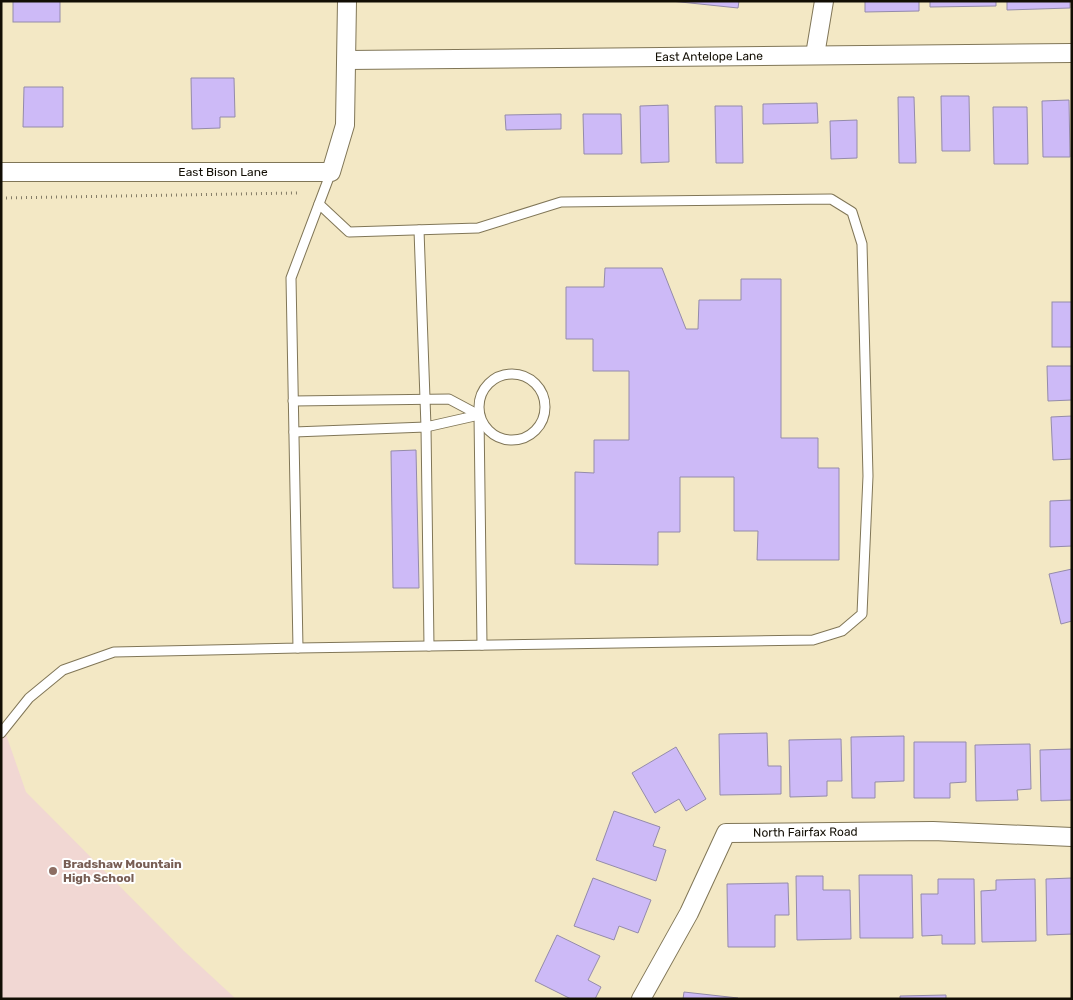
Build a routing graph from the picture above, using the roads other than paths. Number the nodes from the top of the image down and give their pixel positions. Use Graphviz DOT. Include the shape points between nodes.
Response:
graph roads {
  1 [pos="347,1"];
  2 [pos="824,1"];
  3 [pos="1072,53"];
  4 [pos="815,55"];
  5 [pos="347,60"];
  6 [pos="1,172"];
  7 [pos="331,172"];
  8 [pos="319,204"];
  9 [pos="419,230"];
  10 [pos="423,400"];
  11 [pos="293,401"];
  12 [pos="479,415"];
  13 [pos="426,427"];
  14 [pos="294,432"];
  15 [pos="482,645"];
  16 [pos="429,646"];
  17 [pos="298,648"];
  18 [pos="1,733"];
  19 [pos="1072,837"];
  20 [pos="641,999"];
  1 -- 5 [label="street"];
  2 -- 4 [label="street"];
  3 -- 4 [label="street, East Antelope Lane"];
  4 -- 5 [label="street, East Antelope Lane"];
  5 -- 7 [label="street" via="345,125"];
  6 -- 7 [label="street, East Bison Lane"];
  7 -- 8 [label="lane"];
  8 -- 9 [label="lane" via="349,232"];
  8 -- 11 [label="lane" via="291,278"];
  9 -- 10 [label="lane"];
  9 -- 15 [label="lane" via="478,228 561,202 831,198 852,212 862,244 868,476 862,614 842,631 813,640"];
  10 -- 11 [label="lane"];
  10 -- 12 [label="lane" via="449,400"];
  10 -- 13 [label="lane"];
  11 -- 14 [label="lane"];
  12 -- 12 [label="lane" via="492,434 502,439 524,438 542,423 546,402 542,391 527,376 505,374 495,377 484,389 478,404"];
  12 -- 13 [label="lane"];
  12 -- 15 [label="lane"];
  13 -- 14 [label="lane"];
  13 -- 16 [label="lane"];
  14 -- 17 [label="lane"];
  15 -- 16 [label="lane"];
  16 -- 17 [label="lane"];
  17 -- 18 [label="lane" via="114,652 63,670 29,698"];
  19 -- 20 [label="street, North Fairfax Road" via="933,831 726,833 689,913"];
}
